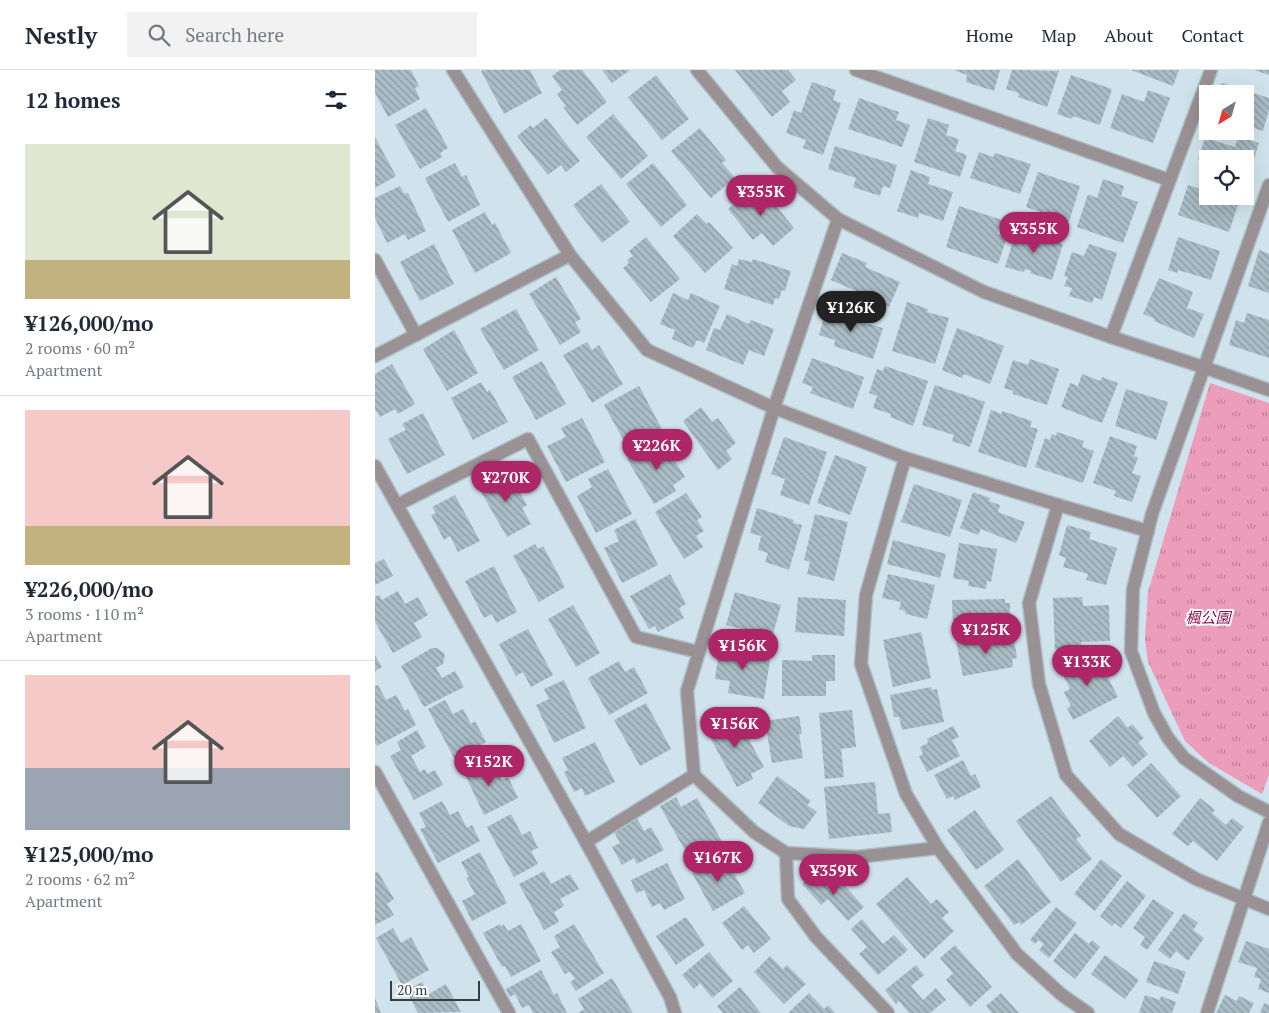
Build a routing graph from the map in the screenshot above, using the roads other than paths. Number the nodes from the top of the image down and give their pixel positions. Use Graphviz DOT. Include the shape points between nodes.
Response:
graph roads {
  1 [pos="453,70"];
  2 [pos="697,70"];
  3 [pos="856,70"];
  4 [pos="1211,70"];
  5 [pos="1169,180"];
  6 [pos="1269,185"];
  7 [pos="838,219"];
  8 [pos="570,255"];
  9 [pos="375,260"];
  10 [pos="416,335"];
  11 [pos="1111,337"];
  12 [pos="375,356"];
  13 [pos="1203,367"];
  14 [pos="1269,390"];
  15 [pos="774,408"];
  16 [pos="905,458"];
  17 [pos="375,466"];
  18 [pos="397,505"];
  19 [pos="1058,505"];
  20 [pos="1148,531"];
  21 [pos="699,652"];
  22 [pos="375,772"];
  23 [pos="694,776"];
  24 [pos="1269,812"];
  25 [pos="1269,822"];
  26 [pos="587,842"];
  27 [pos="938,848"];
  28 [pos="786,853"];
  29 [pos="1243,900"];
  30 [pos="1269,909"];
  31 [pos="509,1013"];
  32 [pos="675,1013"];
  33 [pos="888,1013"];
  34 [pos="1088,1013"];
  35 [pos="1207,1013"];
  1 -- 8 [label="street"];
  2 -- 7 [label="street" via="777,167"];
  3 -- 5 [label="street"];
  4 -- 5 [label="street"];
  5 -- 11 [label="street"];
  6 -- 13 [label="street"];
  7 -- 11 [label="street" via="984,292"];
  7 -- 15 [label="street"];
  8 -- 10 [label="street"];
  8 -- 15 [label="street" via="647,350"];
  9 -- 10 [label="street"];
  10 -- 12 [label="street"];
  11 -- 13 [label="street"];
  13 -- 14 [label="street"];
  13 -- 20 [label="street"];
  15 -- 16 [label="street"];
  15 -- 21 [label="street"];
  16 -- 19 [label="street"];
  16 -- 27 [label="street" via="866,595 861,664 906,794"];
  17 -- 18 [label="street"];
  18 -- 21 [label="street" via="528,439 636,637"];
  18 -- 26 [label="street"];
  19 -- 20 [label="street"];
  19 -- 29 [label="street" via="1029,603 1039,684 1066,775 1119,834 1196,879"];
  20 -- 24 [label="street" via="1133,589 1131,651 1154,713 1184,758 1231,791"];
  21 -- 23 [label="street" via="687,691"];
  22 -- 31 [label="street"];
  23 -- 26 [label="street"];
  23 -- 28 [label="street" via="754,832"];
  25 -- 29 [label="street"];
  26 -- 32 [label="street" via="670,997"];
  27 -- 28 [label="street" via="857,858"];
  27 -- 34 [label="street" via="1017,954 1062,995"];
  28 -- 33 [label="street" via="788,899 816,937"];
  29 -- 30 [label="street"];
  29 -- 35 [label="street"];
}
